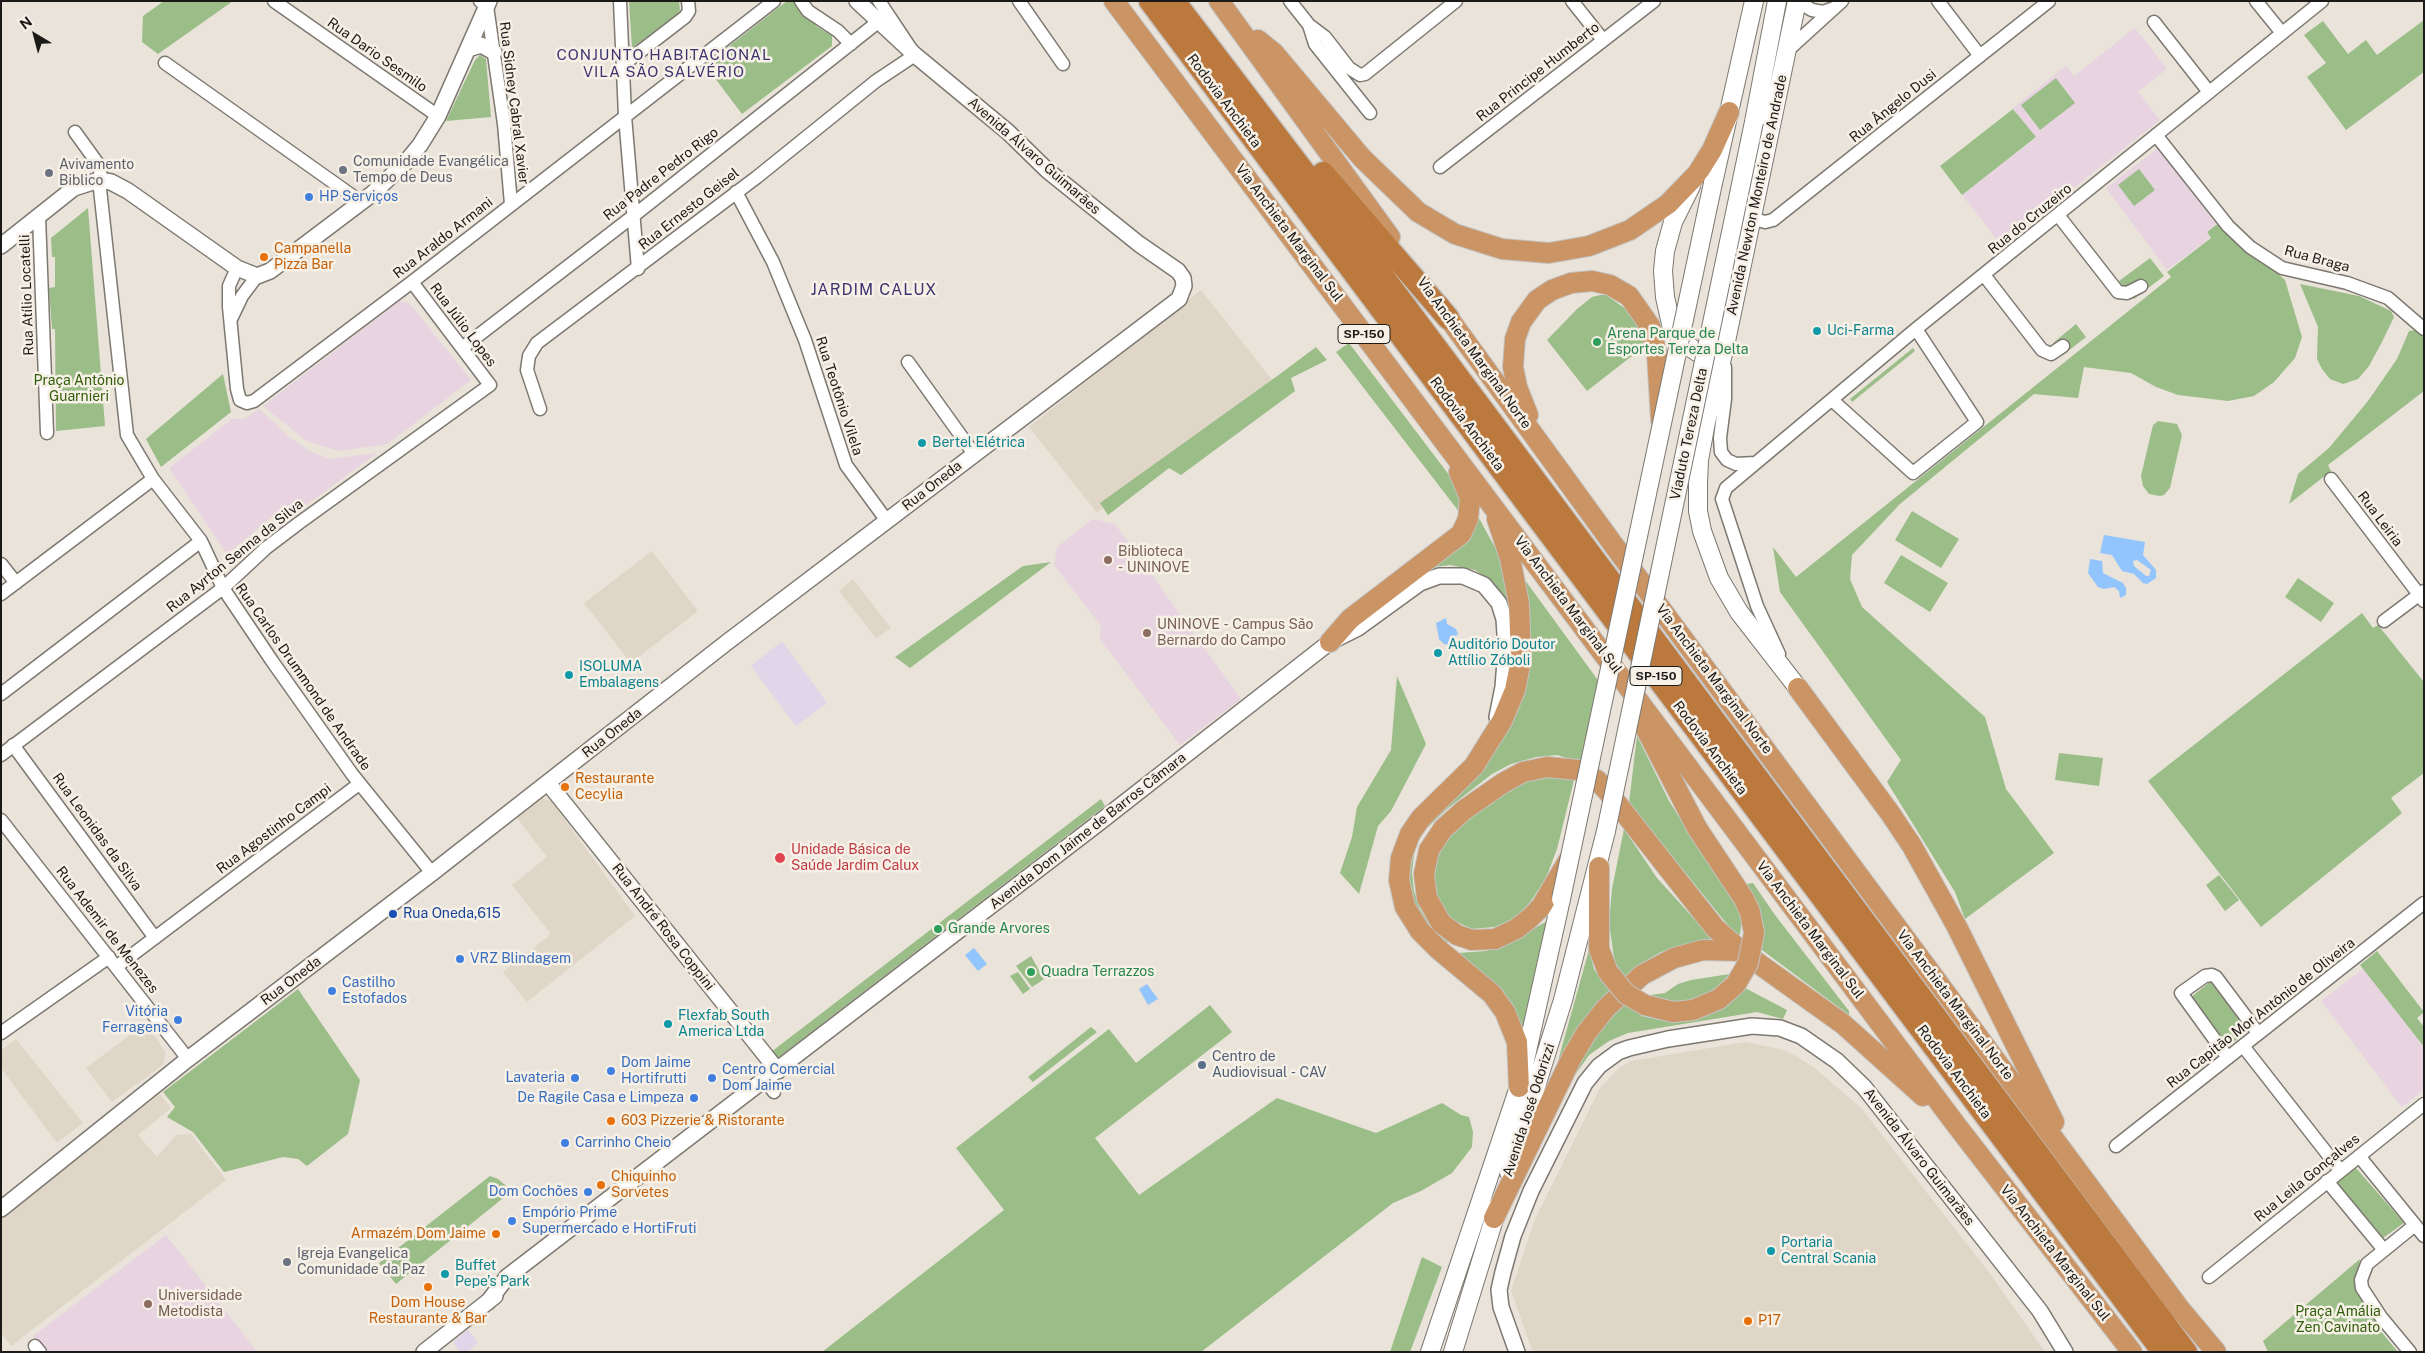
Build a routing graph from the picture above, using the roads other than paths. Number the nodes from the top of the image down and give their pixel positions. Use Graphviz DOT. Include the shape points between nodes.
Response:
graph roads {
  1 [pos="274,1"];
  2 [pos="620,1"];
  3 [pos="688,1"];
  4 [pos="774,1"];
  5 [pos="801,1"];
  6 [pos="856,1"];
  7 [pos="879,1"];
  8 [pos="1019,1"];
  9 [pos="1114,1"];
  10 [pos="1150,1"];
  11 [pos="1174,1"];
  12 [pos="1180,1"];
  13 [pos="1219,1"];
  14 [pos="1290,1"];
  15 [pos="1456,1"];
  16 [pos="1572,1"];
  17 [pos="1654,1"];
  18 [pos="1754,1"];
  19 [pos="1777,1"];
  20 [pos="1797,1"];
  21 [pos="1938,1"];
  22 [pos="2049,1"];
  23 [pos="2256,1"];
  24 [pos="2322,1"];
  25 [pos="485,3"];
  26 [pos="1836,5"];
  27 [pos="878,22"];
  28 [pos="1235,22"];
  29 [pos="2154,22"];
  30 [pos="1309,25"];
  31 [pos="2282,33"];
  32 [pos="1603,40"];
  33 [pos="851,44"];
  34 [pos="468,49"];
  35 [pos="1787,51"];
  36 [pos="494,52"];
  37 [pos="915,55"];
  38 [pos="1980,56"];
  39 [pos="165,62"];
  40 [pos="624,64"];
  41 [pos="1063,64"];
  42 [pos="2208,92"];
  43 [pos="1729,112"];
  44 [pos="1370,113"];
  45 [pos="438,116"];
  46 [pos="626,116"];
  47 [pos="75,132"];
  48 [pos="2156,135"];
  49 [pos="1440,167"];
  50 [pos="1705,179"];
  51 [pos="99,180"];
  52 [pos="736,192"];
  53 [pos="361,202"];
  54 [pos="511,204"];
  55 [pos="2058,215"];
  56 [pos="39,216"];
  57 [pos="632,217"];
  58 [pos="1750,218"];
  59 [pos="1,246"];
  60 [pos="237,268"];
  61 [pos="638,268"];
  62 [pos="1984,275"];
  63 [pos="257,276"];
  64 [pos="412,282"];
  65 [pos="2141,286"];
  66 [pos="1178,299"];
  67 [pos="1448,318"];
  68 [pos="231,319"];
  69 [pos="1916,329"];
  70 [pos="2424,329"];
  71 [pos="1725,346"];
  72 [pos="2063,346"];
  73 [pos="462,348"];
  74 [pos="908,362"];
  75 [pos="490,385"];
  76 [pos="1832,400"];
  77 [pos="540,409"];
  78 [pos="1662,426"];
  79 [pos="1435,428"];
  80 [pos="47,433"];
  81 [pos="1539,442"];
  82 [pos="974,454"];
  83 [pos="1758,462"];
  84 [pos="153,478"];
  85 [pos="2331,479"];
  86 [pos="1492,502"];
  87 [pos="886,521"];
  88 [pos="201,542"];
  89 [pos="1,564"];
  90 [pos="16,583"];
  91 [pos="223,588"];
  92 [pos="1,594"];
  93 [pos="2422,595"];
  94 [pos="2384,621"];
  95 [pos="1330,642"];
  96 [pos="1614,666"];
  97 [pos="1798,688"];
  98 [pos="1,694"];
  99 [pos="1493,738"];
  100 [pos="13,745"];
  101 [pos="1,755"];
  102 [pos="548,783"];
  103 [pos="359,784"];
  104 [pos="1,820"];
  105 [pos="1570,858"];
  106 [pos="1599,867"];
  107 [pos="432,873"];
  108 [pos="1561,899"];
  109 [pos="2422,907"];
  110 [pos="155,938"];
  111 [pos="1482,941"];
  112 [pos="1741,951"];
  113 [pos="1443,954"];
  114 [pos="112,962"];
  115 [pos="1,1033"];
  116 [pos="2258,1033"];
  117 [pos="2243,1046"];
  118 [pos="2228,1058"];
  119 [pos="188,1059"];
  120 [pos="778,1071"];
  121 [pos="1519,1087"];
  122 [pos="2424,1104"];
  123 [pos="1957,1126"];
  124 [pos="2116,1146"];
  125 [pos="2359,1156"];
  126 [pos="2077,1169"];
  127 [pos="2340,1170"];
  128 [pos="2327,1181"];
  129 [pos="1,1209"];
  130 [pos="1494,1218"];
  131 [pos="2416,1225"];
  132 [pos="2424,1236"];
  133 [pos="557,1240"];
  134 [pos="2384,1250"];
  135 [pos="2209,1276"];
  136 [pos="488,1302"];
  137 [pos="1437,1332"];
  138 [pos="424,1352"];
  139 [pos="1424,1352"];
  140 [pos="1430,1352"];
  141 [pos="1453,1352"];
  142 [pos="1517,1352"];
  143 [pos="2065,1352"];
  144 [pos="2132,1352"];
  145 [pos="2163,1352"];
  146 [pos="2186,1352"];
  147 [pos="2216,1352"];
  148 [pos="2410,1352"];
  1 -- 45 [label="street, Rua Dario Sesmilo"];
  2 -- 40 [label="street"];
  3 -- 40 [label="street" via="689,11 685,17"];
  4 -- 46 [label="street, Rua Araldo Armani"];
  5 -- 33 [label="street" via="808,11"];
  6 -- 27 [label="street, Avenida Álvaro Guimarães"];
  7 -- 37 [label="street, Avenida Álvaro Guimarães"];
  8 -- 41 [label="street"];
  9 -- 79 [label="highway, Via Anchieta Marginal Sul / SP-150"];
  10 -- 145 [label="highway, Rodovia Anchieta / SP-150"];
  11 -- 146 [label="highway, Rodovia Anchieta / SP-150"];
  12 -- 67 [label="highway" via="1205,27 1273,115"];
  13 -- 28 [label="highway, Via Anchieta Marginal Norte / SP-150"];
  14 -- 30 [label="street"];
  15 -- 30 [label="street" via="1360,75 1349,68 1324,37"];
  16 -- 32 [label="street"];
  17 -- 32 [label="street, Rua Principe Humberto"];
  18 -- 43 [label="main road"];
  19 -- 106 [label="main road, Viaduto Tereza Delta, bridge"];
  20 -- 26 [label="street" via="1822,12"];
  20 -- 35 [label="main road, Avenida Newton Monteiro de Andrade"];
  21 -- 38 [label="street"];
  22 -- 38 [label="street, Rua Ângelo Dusi"];
  23 -- 31 [label="street"];
  24 -- 31 [label="street, Rua do Cruzeiro"];
  25 -- 34 [label="street"];
  25 -- 36 [label="street, Rua Sidney Cabral Xavier"];
  26 -- 35 [label="street"];
  27 -- 33 [label="street, Rua Padre Pedro Rigo"];
  27 -- 37 [label="street, Avenida Álvaro Guimarães"];
  28 -- 50 [label="highway" via="1274,53 1362,158 1400,196 1435,224 1474,242 1542,253 1589,246 1644,222"];
  28 -- 67 [label="highway, Via Anchieta Marginal Norte / SP-150"];
  29 -- 42 [label="street"];
  30 -- 44 [label="street" via="1315,44"];
  31 -- 42 [label="street, Rua do Cruzeiro"];
  32 -- 49 [label="street, Rua Principe Humberto"];
  33 -- 57 [label="street, Rua Padre Pedro Rigo"];
  34 -- 36 [label="street" via="481,45"];
  34 -- 45 [label="street"];
  35 -- 58 [label="main road, Avenida Newton Monteiro de Andrade"];
  36 -- 54 [label="street, Rua Sidney Cabral Xavier"];
  37 -- 52 [label="street, Rua Ernesto Geisel" via="876,81"];
  37 -- 66 [label="street, Avenida Álvaro Guimarães" via="1008,132 1048,171 1138,244 1178,270 1184,286"];
  38 -- 58 [label="street, Rua Ângelo Dusi" via="1773,220 1765,222"];
  39 -- 53 [label="street"];
  40 -- 46 [label="street"];
  42 -- 48 [label="street, Rua do Cruzeiro"];
  43 -- 50 [label="highway" via="1712,150"];
  45 -- 53 [label="street" via="406,162"];
  46 -- 54 [label="street, Rua Araldo Armani"];
  46 -- 57 [label="street"];
  47 -- 51 [label="street, Rua Carlos Drummond de Andrade" via="98,162"];
  48 -- 55 [label="street, Rua do Cruzeiro"];
  48 -- 70 [label="street, Rua Braga" via="2228,226 2250,247 2282,268 2347,283 2388,298"];
  50 -- 71 [label="main road" via="1682,202 1669,235 1663,272 1665,297 1671,324 1687,346 1697,352 1710,353"];
  50 -- 78 [label="main road, Viaduto Tereza Delta, bridge"];
  51 -- 56 [label="street" via="74,188"];
  51 -- 60 [label="street" via="112,182 128,191"];
  51 -- 84 [label="street, Rua Carlos Drummond de Andrade" via="124,425 127,436"];
  52 -- 61 [label="street, Rua Ernesto Geisel"];
  52 -- 87 [label="street, Rua Teotônio Vilela" via="773,262 805,340 846,465"];
  53 -- 63 [label="street" via="275,268"];
  54 -- 64 [label="street, Rua Araldo Armani"];
  55 -- 62 [label="street, Rua do Cruzeiro"];
  55 -- 65 [label="street" via="2114,288 2122,294"];
  56 -- 59 [label="street"];
  56 -- 80 [label="street, Rua Atílio Locatelli"];
  57 -- 61 [label="street"];
  57 -- 73 [label="street, Rua Padre Pedro Rigo"];
  58 -- 71 [label="main road, Avenida Newton Monteiro de Andrade"];
  60 -- 63 [label="street"];
  60 -- 68 [label="street" via="229,286"];
  61 -- 77 [label="street, Rua Ernesto Geisel" via="552,330 534,347 526,370"];
  62 -- 69 [label="street, Rua do Cruzeiro"];
  62 -- 72 [label="street" via="2042,350 2051,354"];
  63 -- 68 [label="street"];
  64 -- 68 [label="street, Rua Araldo Armani" via="254,401 247,403 240,400 237,390"];
  64 -- 73 [label="street, Rua Júlio Lopes"];
  66 -- 82 [label="street, Rua Oneda"];
  67 -- 81 [label="highway, Via Anchieta Marginal Norte / SP-150"];
  69 -- 76 [label="street, Rua do Cruzeiro"];
  69 -- 76 [label="street" via="1977,422 1913,473"];
  71 -- 83 [label="street" via="1721,452 1736,464"];
  71 -- 97 [label="main road, Avenida Newton Monteiro de Andrade" via="1699,460 1698,496 1702,531 1712,562 1730,599"];
  73 -- 75 [label="street, Rua Júlio Lopes"];
  74 -- 82 [label="street"];
  75 -- 91 [label="street, Rua Ayrton Senna da Silva" via="298,523"];
  76 -- 83 [label="street, Rua do Cruzeiro"];
  78 -- 81 [label="highway, bridge" via="1656,348 1650,326 1624,293 1600,282 1581,282 1552,290 1537,300 1517,330 1513,348 1517,387"];
  78 -- 105 [label="main road, Viaduto Tereza Delta, bridge"];
  79 -- 86 [label="highway, Via Anchieta Marginal Sul / SP-150"];
  79 -- 95 [label="highway" via="1469,494 1469,515 1463,530 1350,619"];
  81 -- 126 [label="highway, Via Anchieta Marginal Norte / SP-150"];
  82 -- 87 [label="street, Rua Oneda"];
  83 -- 97 [label="street, Rua do Cruzeiro" via="1726,488 1722,499 1757,606"];
  84 -- 88 [label="street, Rua Carlos Drummond de Andrade"];
  84 -- 90 [label="street"];
  85 -- 93 [label="street, Rua Leiria"];
  86 -- 96 [label="highway, Via Anchieta Marginal Sul / SP-150"];
  86 -- 99 [label="highway" via="1514,575 1522,641 1515,690"];
  87 -- 102 [label="street, Rua Oneda"];
  88 -- 91 [label="street, Rua Carlos Drummond de Andrade"];
  88 -- 98 [label="street"];
  89 -- 90 [label="street"];
  90 -- 92 [label="street"];
  91 -- 100 [label="street, Rua Ayrton Senna da Silva"];
  91 -- 103 [label="street, Rua Carlos Drummond de Andrade"];
  93 -- 94 [label="street"];
  95 -- 99 [label="street, Avenida Dom Jaime de Barros Câmara" via="1358,628 1415,586 1433,577 1463,576 1484,585 1499,603 1506,629 1503,687"];
  95 -- 120 [label="street, Avenida Dom Jaime de Barros Câmara"];
  96 -- 106 [label="highway, bridge" via="1696,828 1747,904 1754,933 1748,963 1736,984 1719,999 1693,1010 1672,1012 1644,1005 1626,994 1608,972 1601,957 1598,939"];
  96 -- 123 [label="highway, Via Anchieta Marginal Sul / SP-150"];
  97 -- 126 [label="highway" via="1916,853 1957,927"];
  99 -- 113 [label="highway" via="1463,778 1421,818 1410,834 1401,858 1400,886 1405,907 1420,931"];
  100 -- 101 [label="street, Rua Ayrton Senna da Silva"];
  100 -- 110 [label="street, Rua Leonidas da Silva"];
  102 -- 107 [label="street, Rua Oneda"];
  102 -- 120 [label="street, Rua André Rosa Coppini"];
  103 -- 107 [label="street"];
  103 -- 110 [label="street, Rua Agostinho Campi"];
  104 -- 114 [label="street, Rua Ademir de Menezes"];
  105 -- 108 [label="main road, Viaduto Tereza Delta, bridge"];
  105 -- 111 [label="highway, bridge" via="1541,907 1516,929"];
  106 -- 130 [label="main road, Avenida José Odorizzi" via="1554,1034"];
  107 -- 119 [label="street, Rua Oneda"];
  108 -- 121 [label="main road, Avenida José Odorizzi"];
  109 -- 116 [label="street, Rua Capitão Mor Antônio de Oliveira"];
  110 -- 114 [label="street, Rua Agostinho Campi"];
  111 -- 112 [label="highway" via="1457,936 1435,915 1425,889 1429,850 1452,821 1491,791 1523,772 1555,767 1578,770 1602,785 1704,916"];
  111 -- 113 [label="highway" via="1455,947"];
  112 -- 123 [label="highway" via="1843,1024"];
  112 -- 130 [label="highway" via="1703,950 1674,958 1642,975 1606,1008 1572,1057"];
  113 -- 121 [label="highway" via="1492,994 1505,1012 1517,1042"];
  114 -- 115 [label="street, Rua Agostinho Campi"];
  114 -- 119 [label="street, Rua Ademir de Menezes"];
  116 -- 117 [label="street, Rua Capitão Mor Antônio de Oliveira"];
  116 -- 118 [label="street" via="2216,977 2206,976 2181,993"];
  117 -- 118 [label="street, Rua Capitão Mor Antônio de Oliveira"];
  117 -- 127 [label="street"];
  118 -- 124 [label="street, Rua Capitão Mor Antônio de Oliveira"];
  119 -- 129 [label="street, Rua Oneda"];
  120 -- 133 [label="street, Avenida Dom Jaime de Barros Câmara" via="770,1086"];
  121 -- 137 [label="main road, Avenida José Odorizzi"];
  122 -- 125 [label="street, Rua Leila Gonçalves"];
  123 -- 144 [label="highway, Via Anchieta Marginal Sul / SP-150"];
  125 -- 127 [label="street, Rua Leila Gonçalves"];
  125 -- 131 [label="street"];
  126 -- 147 [label="highway, Via Anchieta Marginal Norte / SP-150" via="2180,1309"];
  127 -- 128 [label="street, Rua Leila Gonçalves"];
  128 -- 134 [label="street"];
  128 -- 135 [label="street, Rua Leila Gonçalves"];
  130 -- 141 [label="main road, Avenida José Odorizzi"];
  131 -- 132 [label="street"];
  131 -- 134 [label="street"];
  133 -- 136 [label="street, Avenida Dom Jaime de Barros Câmara" via="508,1277"];
  133 -- 136 [label="street, Avenida Dom Jaime de Barros Câmara" via="548,1255"];
  134 -- 148 [label="street" via="2367,1264 2362,1288"];
  136 -- 138 [label="street, Avenida Dom Jaime de Barros Câmara"];
  137 -- 139 [label="main road"];
  137 -- 140 [label="main road, Avenida José Odorizzi"];
  142 -- 143 [label="street, Avenida Álvaro Guimarães" via="1500,1307 1503,1272 1531,1191 1584,1083 1599,1066 1628,1048 1668,1038 1752,1026 1780,1028 1801,1036 1831,1057 1864,1087 2040,1311"];
}
